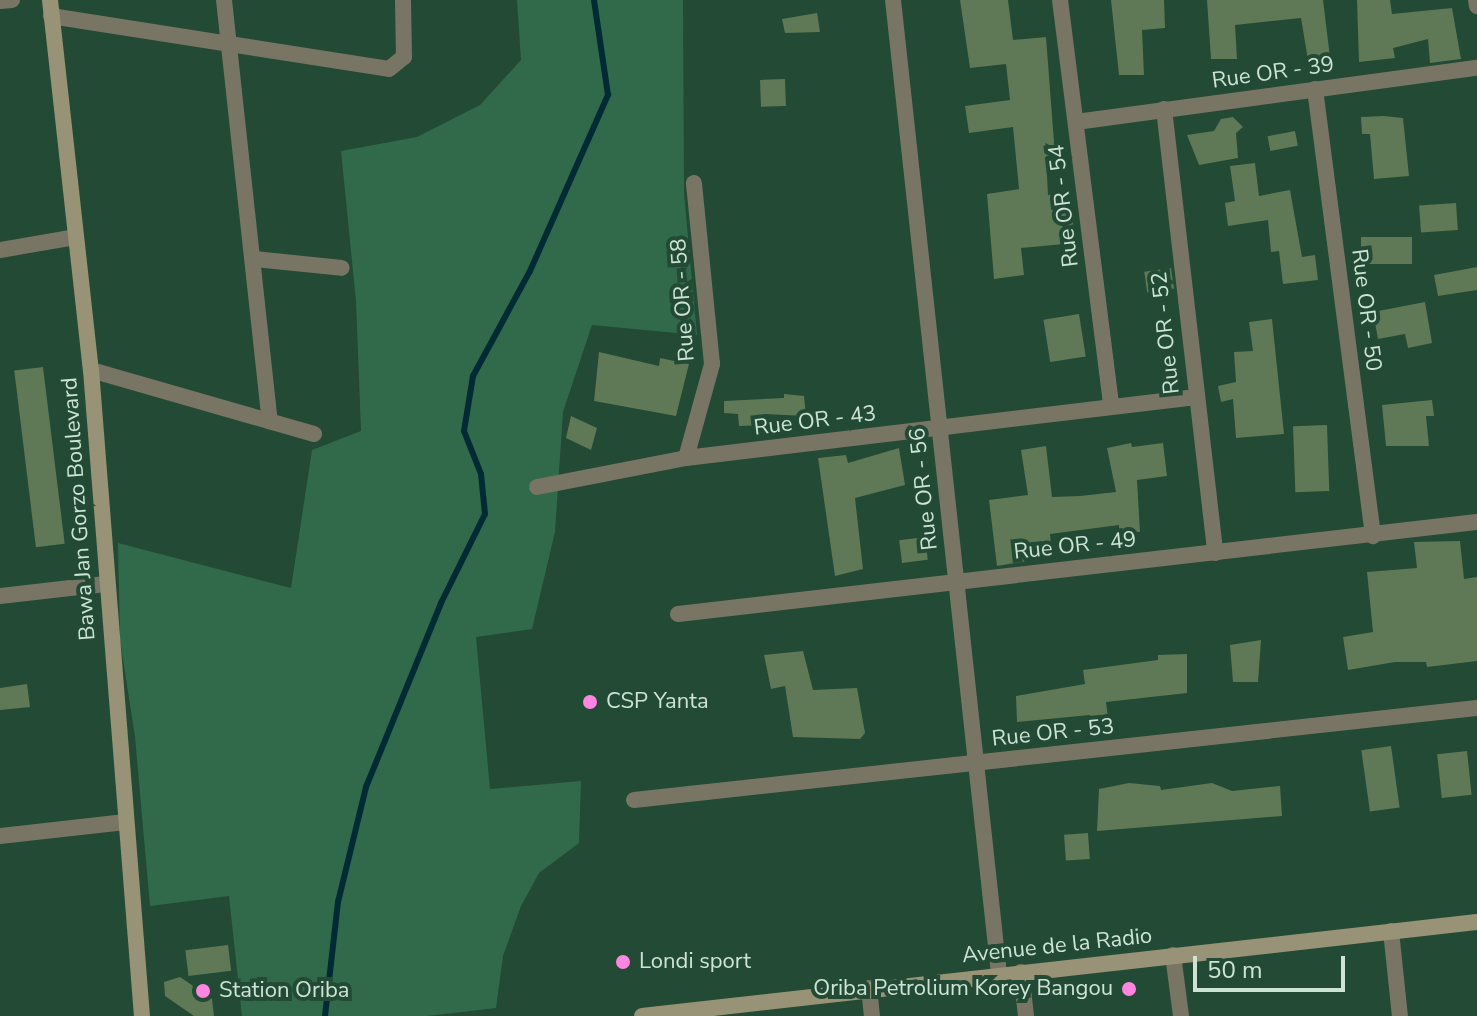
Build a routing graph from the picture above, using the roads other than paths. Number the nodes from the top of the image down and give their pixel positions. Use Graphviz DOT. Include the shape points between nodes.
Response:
graph roads {
  1 [pos="12,0"];
  2 [pos="224,0"];
  3 [pos="403,0"];
  4 [pos="893,0"];
  5 [pos="1060,0"];
  6 [pos="0,1"];
  7 [pos="50,8"];
  8 [pos="227,43"];
  9 [pos="1477,68"];
  10 [pos="1315,89"];
  11 [pos="1164,109"];
  12 [pos="1076,122"];
  13 [pos="694,183"];
  14 [pos="75,237"];
  15 [pos="0,250"];
  16 [pos="254,259"];
  17 [pos="342,268"];
  18 [pos="91,370"];
  19 [pos="1196,397"];
  20 [pos="1111,406"];
  21 [pos="270,421"];
  22 [pos="939,429"];
  23 [pos="314,434"];
  24 [pos="686,458"];
  25 [pos="537,487"];
  26 [pos="1477,522"];
  27 [pos="1373,536"];
  28 [pos="1215,553"];
  29 [pos="956,582"];
  30 [pos="105,584"];
  31 [pos="0,596"];
  32 [pos="678,614"];
  33 [pos="1477,708"];
  34 [pos="976,764"];
  35 [pos="634,800"];
  36 [pos="125,822"];
  37 [pos="0,836"];
  38 [pos="1477,922"];
  39 [pos="1391,931"];
  40 [pos="1173,955"];
  41 [pos="1021,972"];
  42 [pos="999,974"];
  43 [pos="869,988"];
  44 [pos="683,1014"];
  45 [pos="142,1016"];
  46 [pos="642,1016"];
  47 [pos="872,1016"];
  48 [pos="1026,1016"];
  49 [pos="1181,1016"];
  50 [pos="1400,1016"];
  1 -- 6 [label="street"];
  2 -- 8 [label="street"];
  3 -- 8 [label="street" via="404,57 389,69"];
  4 -- 22 [label="street, Rue OR - 56"];
  5 -- 12 [label="street, Rue OR - 54"];
  7 -- 8 [label="street"];
  7 -- 14 [label="main road, Bawa Jan Gorzo Boulevard"];
  8 -- 16 [label="street"];
  9 -- 10 [label="street, Rue OR - 39"];
  10 -- 11 [label="street, Rue OR - 39"];
  10 -- 27 [label="street, Rue OR - 50"];
  11 -- 12 [label="street, Rue OR - 39"];
  11 -- 19 [label="street, Rue OR - 52"];
  12 -- 20 [label="street, Rue OR - 54"];
  13 -- 24 [label="street, Rue OR - 58" via="712,364"];
  14 -- 15 [label="street"];
  14 -- 18 [label="main road, Bawa Jan Gorzo Boulevard"];
  16 -- 17 [label="street"];
  16 -- 21 [label="street"];
  18 -- 21 [label="street"];
  18 -- 30 [label="main road, Bawa Jan Gorzo Boulevard"];
  19 -- 20 [label="street, Rue OR - 43"];
  19 -- 28 [label="street, Rue OR - 52"];
  20 -- 22 [label="street, Rue OR - 43"];
  21 -- 23 [label="street"];
  22 -- 24 [label="street, Rue OR - 43"];
  22 -- 29 [label="street, Rue OR - 56"];
  24 -- 25 [label="street, Rue OR - 43"];
  26 -- 27 [label="street, Rue OR - 49"];
  27 -- 28 [label="street, Rue OR - 49"];
  28 -- 29 [label="street, Rue OR - 49"];
  29 -- 32 [label="street, Rue OR - 49"];
  29 -- 34 [label="street, Rue OR - 56"];
  30 -- 31 [label="street"];
  30 -- 36 [label="main road, Bawa Jan Gorzo Boulevard"];
  33 -- 34 [label="street, Rue OR - 53"];
  34 -- 35 [label="street, Rue OR - 53"];
  34 -- 42 [label="street, Rue OR - 56"];
  36 -- 37 [label="street"];
  36 -- 45 [label="main road, Bawa Jan Gorzo Boulevard"];
  38 -- 39 [label="main road, Avenue de la Radio"];
  39 -- 40 [label="main road, Avenue de la Radio"];
  39 -- 50 [label="street"];
  40 -- 41 [label="main road, Avenue de la Radio"];
  40 -- 49 [label="street"];
  41 -- 42 [label="main road, Avenue de la Radio"];
  41 -- 48 [label="street"];
  42 -- 43 [label="main road, Avenue de la Radio"];
  43 -- 44 [label="main road, Avenue de la Radio"];
  43 -- 47 [label="street"];
  44 -- 46 [label="main road, Avenue de la Radio"];
}
